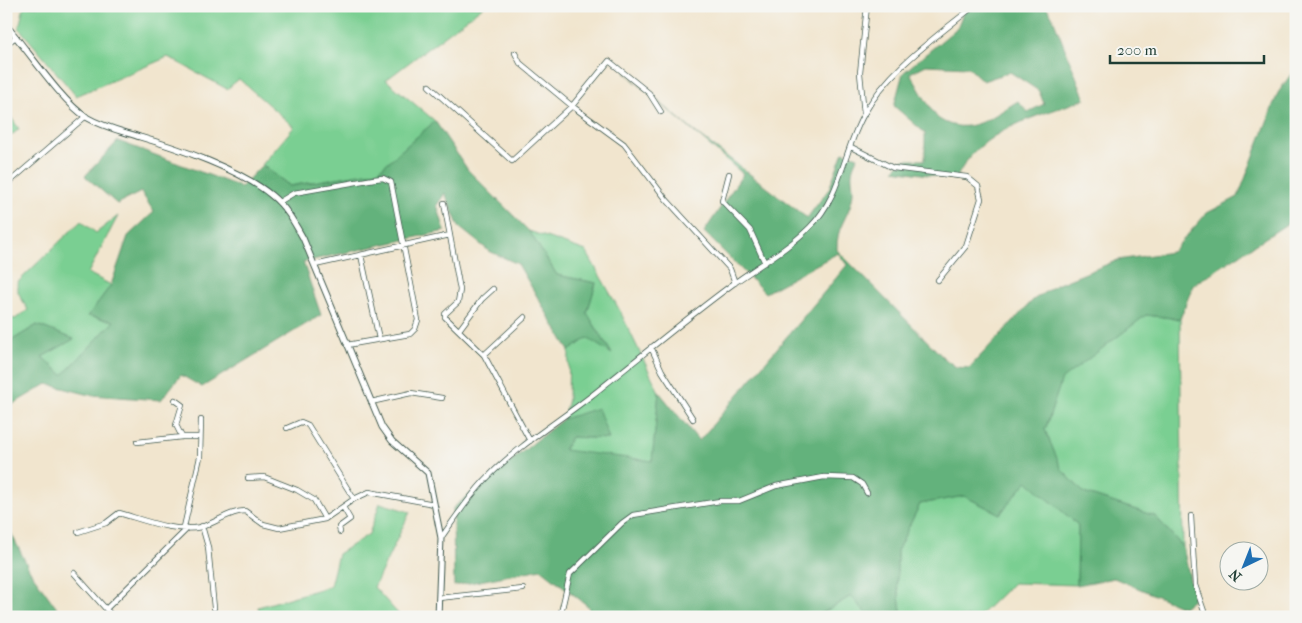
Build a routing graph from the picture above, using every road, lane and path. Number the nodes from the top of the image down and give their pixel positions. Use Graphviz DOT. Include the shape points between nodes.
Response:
graph roads {
  1 [pos="867,6"];
  2 [pos="974,6"];
  3 [pos="6,25"];
  4 [pos="16,37"];
  5 [pos="6,44"];
  6 [pos="515,53"];
  7 [pos="429,86"];
  8 [pos="572,106"];
  9 [pos="661,112"];
  10 [pos="864,114"];
  11 [pos="86,116"];
  12 [pos="851,147"];
  13 [pos="729,174"];
  14 [pos="6,185"];
  15 [pos="279,202"];
  16 [pos="444,203"];
  17 [pos="450,235"];
  18 [pos="401,245"];
  19 [pos="361,255"];
  20 [pos="765,263"];
  21 [pos="315,265"];
  22 [pos="938,280"];
  23 [pos="735,283"];
  24 [pos="493,289"];
  25 [pos="525,317"];
  26 [pos="459,330"];
  27 [pos="379,339"];
  28 [pos="347,345"];
  29 [pos="651,348"];
  30 [pos="484,355"];
  31 [pos="442,398"];
  32 [pos="175,400"];
  33 [pos="372,402"];
  34 [pos="201,420"];
  35 [pos="693,420"];
  36 [pos="287,428"];
  37 [pos="182,436"];
  38 [pos="200,437"];
  39 [pos="137,442"];
  40 [pos="530,442"];
  41 [pos="248,478"];
  42 [pos="867,493"];
  43 [pos="354,499"];
  44 [pos="434,504"];
  45 [pos="343,507"];
  46 [pos="1190,516"];
  47 [pos="325,519"];
  48 [pos="202,526"];
  49 [pos="186,527"];
  50 [pos="78,532"];
  51 [pos="340,532"];
  52 [pos="441,538"];
  53 [pos="74,573"];
  54 [pos="523,588"];
  55 [pos="439,598"];
  56 [pos="107,608"];
  57 [pos="214,608"];
  58 [pos="114,617"];
  59 [pos="438,617"];
  60 [pos="560,617"];
  61 [pos="1206,617"];
  1 -- 10 [label="street" via="860,74"];
  2 -- 10 [label="street" via="913,56"];
  3 -- 4 [label="street"];
  4 -- 5 [label="street"];
  4 -- 11 [label="street" via="61,92"];
  6 -- 8 [label="street" via="520,63"];
  7 -- 8 [label="street" via="512,161"];
  8 -- 9 [label="street" via="609,61 649,94"];
  8 -- 23 [label="street" via="624,144 666,199 730,269"];
  10 -- 12 [label="street"];
  11 -- 14 [label="street"];
  11 -- 15 [label="street" via="113,129 223,168 263,189"];
  12 -- 20 [label="street" via="836,189 818,219"];
  12 -- 22 [label="street" via="893,168 968,177 978,186 981,199 966,246"];
  13 -- 20 [label="street" via="722,200 747,225"];
  15 -- 18 [label="street" via="294,193 383,178 391,182"];
  15 -- 21 [label="street" via="290,214"];
  16 -- 17 [label="street"];
  17 -- 18 [label="street"];
  17 -- 26 [label="street" via="460,297 445,317"];
  18 -- 19 [label="street"];
  18 -- 27 [label="street" via="418,320 410,334"];
  19 -- 21 [label="street"];
  19 -- 27 [label="street"];
  20 -- 23 [label="street"];
  21 -- 28 [label="street"];
  23 -- 29 [label="street"];
  24 -- 26 [label="street"];
  25 -- 30 [label="street"];
  26 -- 30 [label="street"];
  27 -- 28 [label="street"];
  28 -- 33 [label="street"];
  29 -- 35 [label="street"];
  29 -- 40 [label="street"];
  30 -- 40 [label="street"];
  31 -- 33 [label="street" via="411,393"];
  32 -- 37 [label="street" via="182,405 176,425"];
  33 -- 44 [label="street" via="386,434 428,473"];
  34 -- 38 [label="street"];
  36 -- 43 [label="street" via="305,422"];
  37 -- 38 [label="street"];
  37 -- 39 [label="street"];
  38 -- 49 [label="street" via="200,457"];
  40 -- 52 [label="street" via="487,478"];
  41 -- 47 [label="street" via="264,477 298,490 314,500"];
  42 -- 60 [label="street" via="853,478 824,477 776,486 739,501 633,515 570,574"];
  43 -- 44 [label="street" via="375,492"];
  43 -- 45 [label="street"];
  44 -- 52 [label="street"];
  45 -- 47 [label="street"];
  45 -- 51 [label="street" via="350,519 339,527"];
  46 -- 61 [label="street" via="1196,585"];
  47 -- 48 [label="street" via="279,528 263,524 240,511"];
  48 -- 49 [label="street"];
  48 -- 57 [label="street" via="208,547"];
  49 -- 50 [label="street" via="172,527 119,513 106,523"];
  49 -- 56 [label="street"];
  52 -- 55 [label="street"];
  53 -- 56 [label="street"];
  54 -- 55 [label="street"];
  55 -- 59 [label="street"];
  56 -- 58 [label="street"];
}
